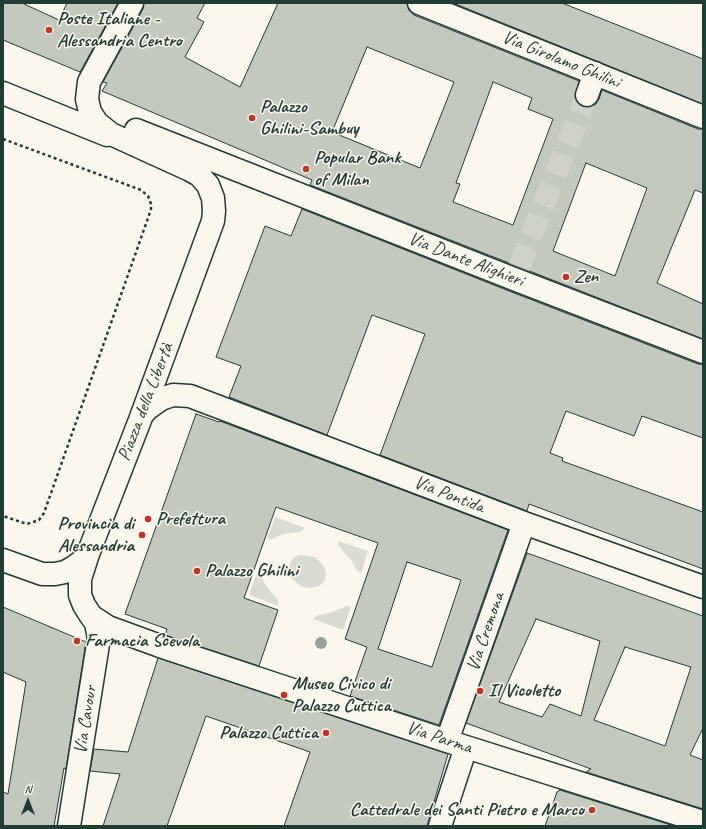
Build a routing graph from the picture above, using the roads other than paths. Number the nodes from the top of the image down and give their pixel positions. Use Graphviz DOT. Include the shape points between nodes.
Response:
graph roads {
  1 [pos="132,3"];
  2 [pos="419,3"];
  3 [pos="595,73"];
  4 [pos="3,93"];
  5 [pos="587,95"];
  6 [pos="703,117"];
  7 [pos="110,126"];
  8 [pos="188,169"];
  9 [pos="703,352"];
  10 [pos="140,420"];
  11 [pos="524,523"];
  12 [pos="91,547"];
  13 [pos="3,560"];
  14 [pos="703,587"];
  15 [pos="99,622"];
  16 [pos="457,744"];
  17 [pos="703,822"];
  18 [pos="69,826"];
  19 [pos="440,826"];
  1 -- 7 [label="street" via="89,82 88,102 93,118 102,128"];
  2 -- 3 [label="street, Via Girolamo Ghilini"];
  3 -- 5 [label="street"];
  3 -- 6 [label="street, Via Girolamo Ghilini"];
  4 -- 8 [label="street, Piazza della Libertà"];
  7 -- 8 [label="street, Piazza della Libertà"];
  7 -- 9 [label="street, Via Dante Alighieri" via="516,273"];
  8 -- 10 [label="street, Piazza della Libertà" via="199,175 208,185 213,198 214,215"];
  10 -- 11 [label="street, Via Pontida" via="147,409 161,399 180,394 196,398"];
  10 -- 12 [label="street, Piazza della Libertà"];
  11 -- 14 [label="street, Via Pontida"];
  11 -- 16 [label="street, Via Cremona"];
  12 -- 13 [label="street, Piazza della Libertà" via="79,564 55,574 42,574"];
  12 -- 15 [label="street, Via Cavour" via="79,585 82,602"];
  15 -- 16 [label="street, Via Parma" via="160,646"];
  15 -- 18 [label="street, Via Cavour" via="96,623 99,638"];
  16 -- 17 [label="street, Via Parma"];
  16 -- 19 [label="street, Via Cremona"];
}
